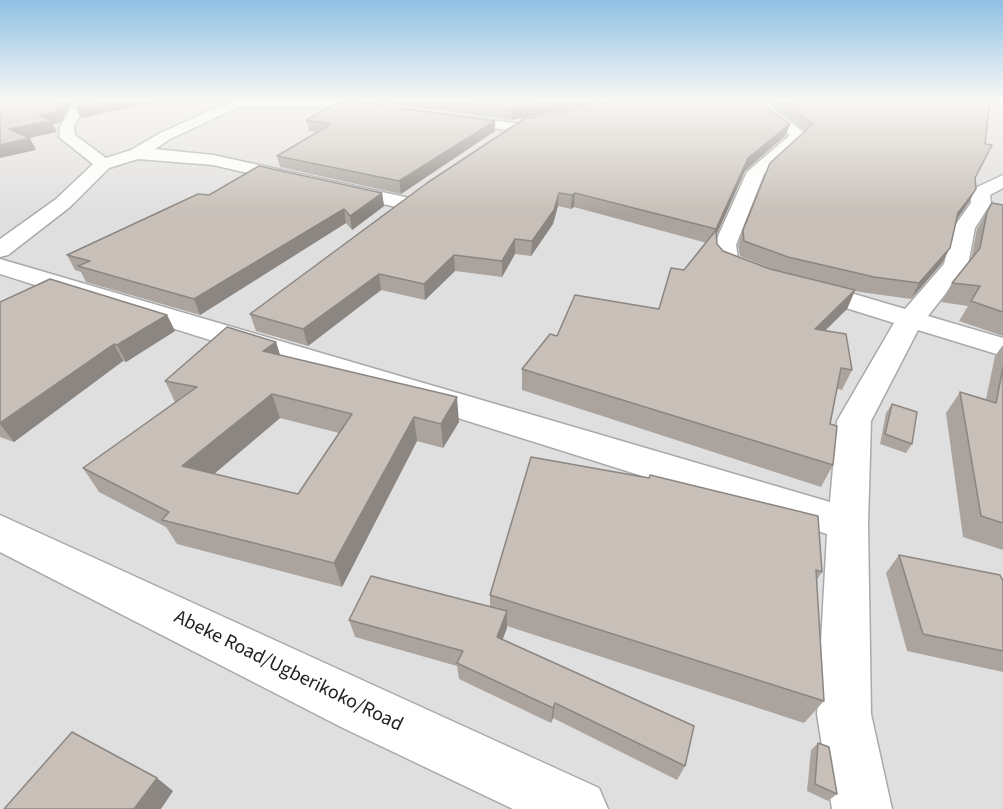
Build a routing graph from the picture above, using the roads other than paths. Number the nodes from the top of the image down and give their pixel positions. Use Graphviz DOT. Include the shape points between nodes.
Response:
graph roads {
  1 [pos="68,138"];
  2 [pos="162,138"];
  3 [pos="500,138"];
  4 [pos="796,138"];
  5 [pos="487,146"];
  6 [pos="136,154"];
  7 [pos="103,164"];
  8 [pos="1003,181"];
  9 [pos="387,217"];
  10 [pos="0,250"];
  11 [pos="0,266"];
  12 [pos="910,320"];
  13 [pos="1003,347"];
  14 [pos="848,524"];
  15 [pos="0,532"];
  16 [pos="578,809"];
  17 [pos="862,809"];
  1 -- 7 [label="street"];
  2 -- 6 [label="street"];
  3 -- 5 [label="street"];
  4 -- 12 [label="street" via="756,172 725,245 727,262"];
  6 -- 7 [label="street"];
  6 -- 9 [label="street" via="213,160 413,197"];
  7 -- 10 [label="street" via="63,203"];
  8 -- 12 [label="street" via="980,193 981,203 964,228 956,265"];
  11 -- 14 [label="street" via="237,327"];
  12 -- 13 [label="street"];
  12 -- 14 [label="street" via="854,421"];
  14 -- 17 [label="street" via="844,714"];
  15 -- 16 [label="street, Abeke Road/Ugberikoko/Road" via="362,709"];
}
